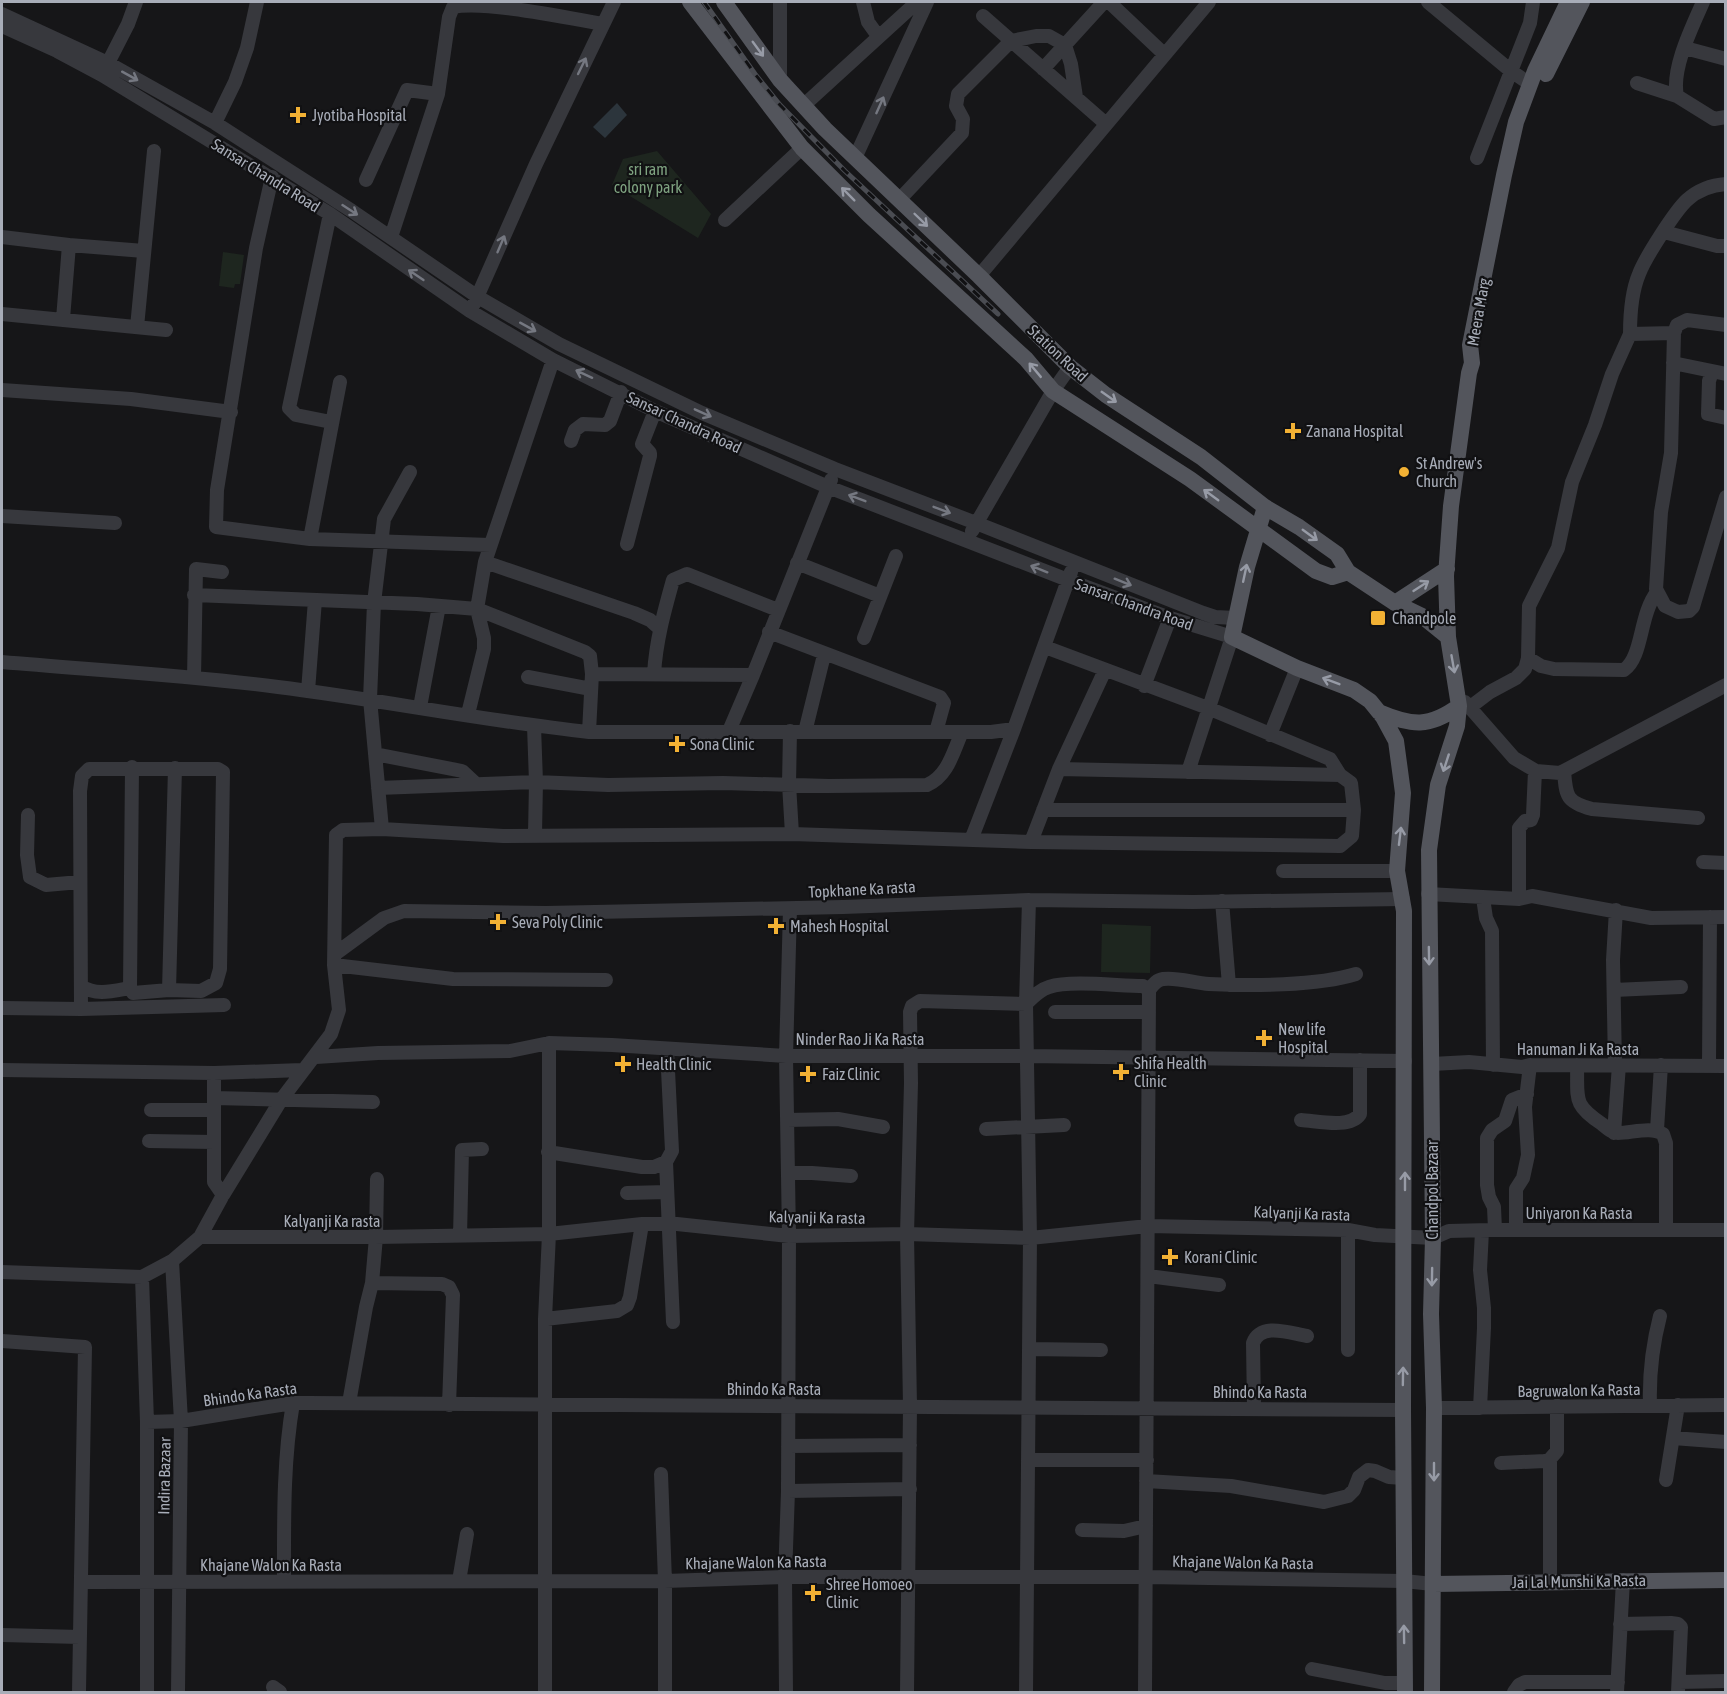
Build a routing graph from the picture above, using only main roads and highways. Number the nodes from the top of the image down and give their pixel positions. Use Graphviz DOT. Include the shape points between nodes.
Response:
graph roads {
  1 [pos="690,2"];
  2 [pos="724,2"];
  3 [pos="1568,2"];
  4 [pos="1582,2"];
  5 [pos="1472,363"];
  6 [pos="1264,507"];
  7 [pos="1258,530"];
  8 [pos="1447,569"];
  9 [pos="1348,572"];
  10 [pos="1395,603"];
  11 [pos="1448,637"];
  12 [pos="1462,701"];
  13 [pos="1379,712"];
  14 [pos="1396,741"];
  15 [pos="1725,1580"];
  16 [pos="1433,1584"];
  17 [pos="1405,1688"];
  18 [pos="1432,1692"];
  7 -- 1 [label="main road, one-way" via="1190,479 1053,391 1026,359 802,148"];
  2 -- 6 [label="main road, Station Road, one-way" via="803,106 1070,367 1201,457"];
  3 -- 5 [label="main road, Meera Marg" via="1516,122 1470,345"];
  4 -- 5 [label="main road, Meera Marg" via="1528,114 1480,352"];
  5 -- 8 [label="main road, Chandpol Bazaar" via="1451,506"];
  6 -- 7 [label="main road"];
  6 -- 9 [label="main road, Station Road, one-way" via="1337,554"];
  7 -- 9 [label="main road" via="1316,571 1332,577"];
  13 -- 7 [label="main road, Sansar Chandra Road, one-way" via="1354,690 1232,637"];
  10 -- 8 [label="main road, one-way"];
  8 -- 11 [label="main road, Chandpol Bazaar"];
  9 -- 10 [label="main road, Station Road"];
  10 -- 11 [label="main road, Station Road" via="1422,616"];
  11 -- 12 [label="main road, Chandpol Bazaar, one-way"];
  12 -- 13 [label="main road" via="1442,718 1420,724"];
  12 -- 16 [label="main road, Chandpol Bazaar, one-way" via="1438,785 1429,850"];
  13 -- 14 [label="main road, Sansar Chandra Road"];
  17 -- 14 [label="main road, Chandpol Bazaar, one-way" via="1405,1061 1403,899 1397,871 1403,793"];
  15 -- 16 [label="main road, Jai Lal Munshi Ka Rasta"];
  16 -- 18 [label="main road, Chandpol Bazaar"];
}
